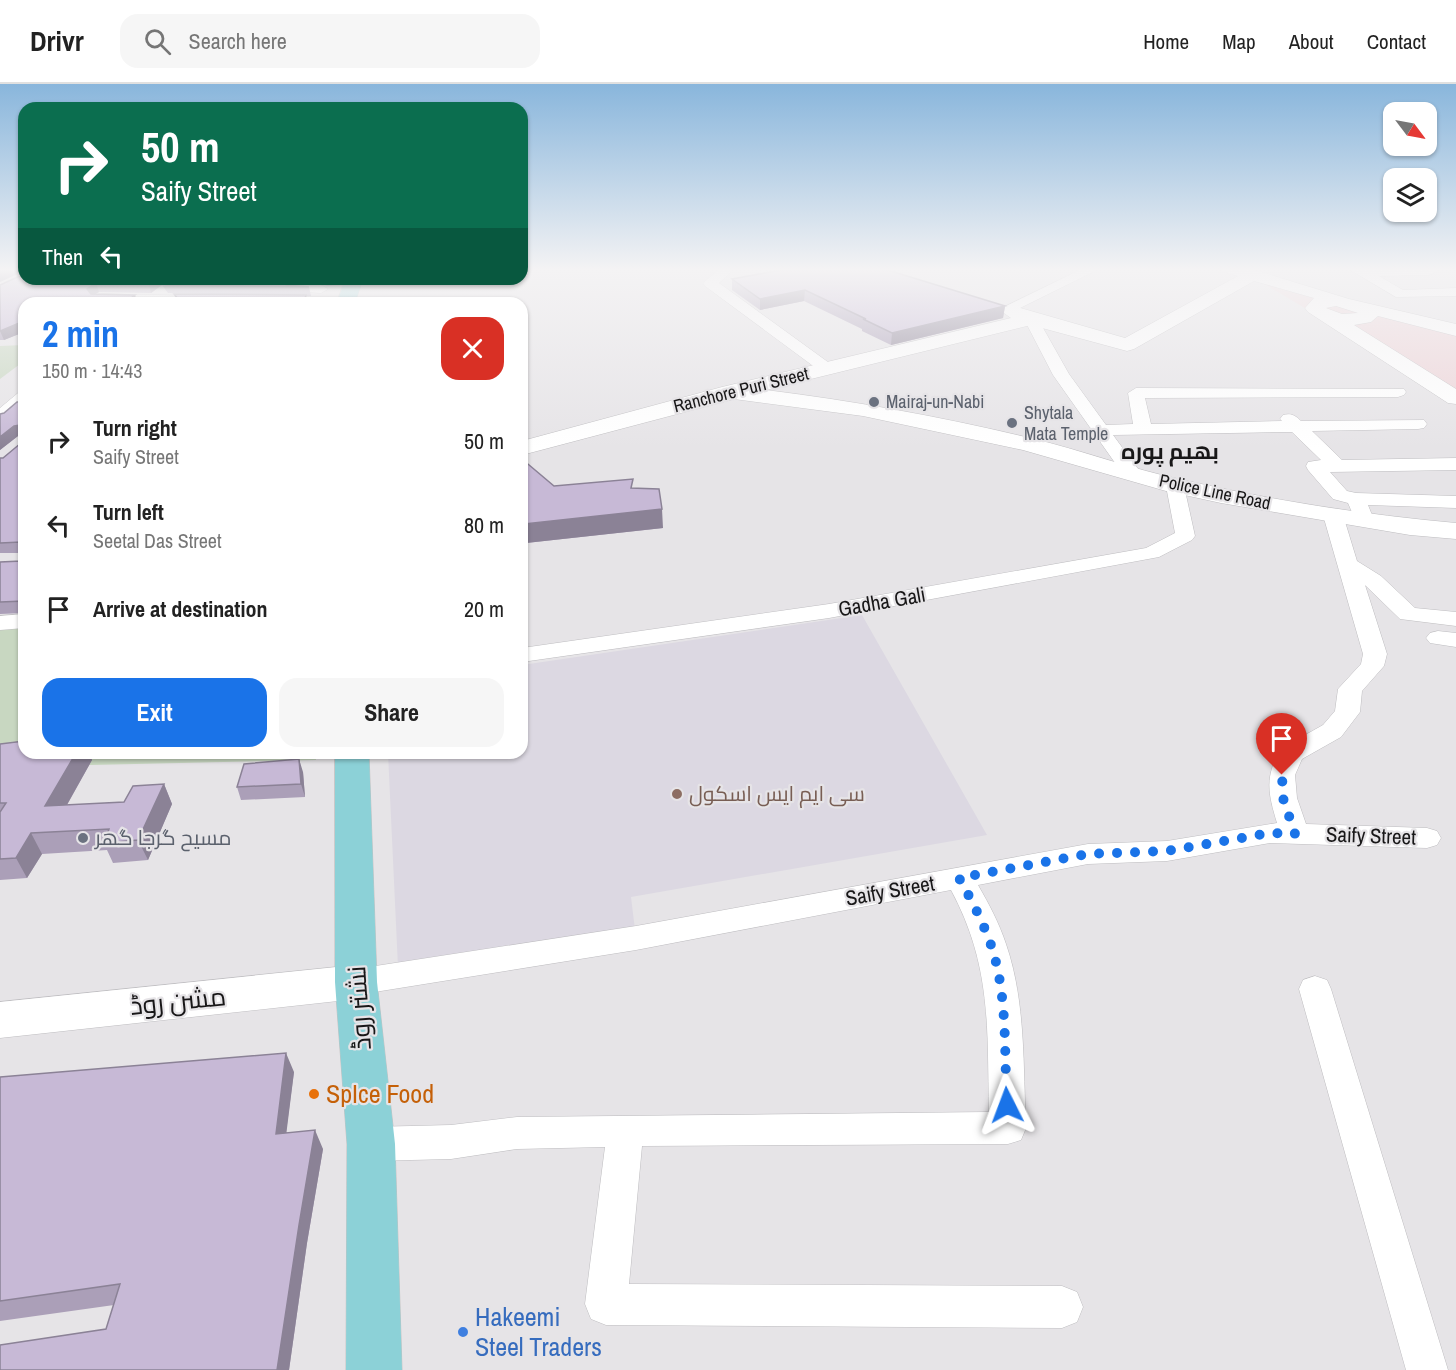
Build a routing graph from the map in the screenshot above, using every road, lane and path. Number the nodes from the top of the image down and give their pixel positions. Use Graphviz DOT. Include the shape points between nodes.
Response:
graph roads {
  1 [pos="772,328"];
  2 [pos="993,328"];
  3 [pos="1036,328"];
  4 [pos="1064,328"];
  5 [pos="1157,328"];
  6 [pos="1345,328"];
  7 [pos="1377,328"];
  8 [pos="826,368"];
  9 [pos="1456,384"];
  10 [pos="730,392"];
  11 [pos="1262,392"];
  12 [pos="1398,392"];
  13 [pos="1456,398"];
  14 [pos="18,402"];
  15 [pos="0,417"];
  16 [pos="1418,424"];
  17 [pos="1296,426"];
  18 [pos="1143,429"];
  19 [pos="1102,430"];
  20 [pos="528,446"];
  21 [pos="1456,464"];
  22 [pos="1337,465"];
  23 [pos="1132,473"];
  24 [pos="1175,486"];
  25 [pos="1456,502"];
  26 [pos="1360,509"];
  27 [pos="1333,515"];
  28 [pos="1456,531"];
  29 [pos="1348,565"];
  30 [pos="1456,619"];
  31 [pos="18,622"];
  32 [pos="0,623"];
  33 [pos="528,654"];
  34 [pos="352,759"];
  35 [pos="1295,834"];
  36 [pos="1427,838"];
  37 [pos="959,878"];
  38 [pos="356,982"];
  39 [pos="1315,989"];
  40 [pos="0,1020"];
  41 [pos="625,1131"];
  42 [pos="371,1144"];
  43 [pos="1062,1306"];
  44 [pos="374,1370"];
  45 [pos="1427,1370"];
  1 -- 8 [label="street"];
  2 -- 8 [label="street, Ranchore Puri Street"];
  3 -- 19 [label="street" via="1061,375"];
  4 -- 5 [label="street" via="1127,345"];
  6 -- 13 [label="street"];
  7 -- 9 [label="street"];
  8 -- 10 [label="street, Ranchore Puri Street"];
  10 -- 20 [label="street, Ranchore Puri Street"];
  10 -- 23 [label="street, Police Line Road" via="863,409 1027,444"];
  11 -- 12 [label="street"];
  11 -- 17 [label="street"];
  11 -- 18 [label="street" via="1136,393"];
  14 -- 15 [label="street"];
  16 -- 17 [label="street"];
  17 -- 18 [label="street"];
  17 -- 22 [label="street"];
  18 -- 19 [label="street"];
  19 -- 23 [label="street"];
  21 -- 22 [label="street"];
  22 -- 26 [label="street" via="1315,466 1340,495"];
  23 -- 24 [label="street, Police Line Road"];
  24 -- 27 [label="street, Police Line Road"];
  24 -- 33 [label="street, Gadha Gali" via="1186,524 1185,536 1152,553 829,611"];
  25 -- 26 [label="street"];
  26 -- 27 [label="street, Police Line Road"];
  26 -- 28 [label="street, Police Line Road"];
  27 -- 29 [label="street"];
  29 -- 30 [label="street" via="1373,580 1408,614"];
  29 -- 35 [label="street" via="1374,660 1350,689 1347,712 1332,731 1291,754 1282,775 1283,798"];
  31 -- 32 [label="street"];
  34 -- 38 [label="main road, نشتر روڈ"];
  35 -- 36 [label="street, Saify Street"];
  35 -- 37 [label="street, Saify Street" via="1270,833 1167,851 1088,854"];
  37 -- 38 [label="street, Saify Street" via="636,938"];
  37 -- 41 [label="street" via="991,945 1001,991 1008,1128"];
  38 -- 40 [label="street, مشن روڈ"];
  38 -- 42 [label="main road, نشتر روڈ"];
  39 -- 45 [label="street"];
  41 -- 42 [label="street" via="517,1133 451,1142"];
  41 -- 43 [label="street" via="606,1304"];
  42 -- 44 [label="main road, نشتر روڈ"];
}
